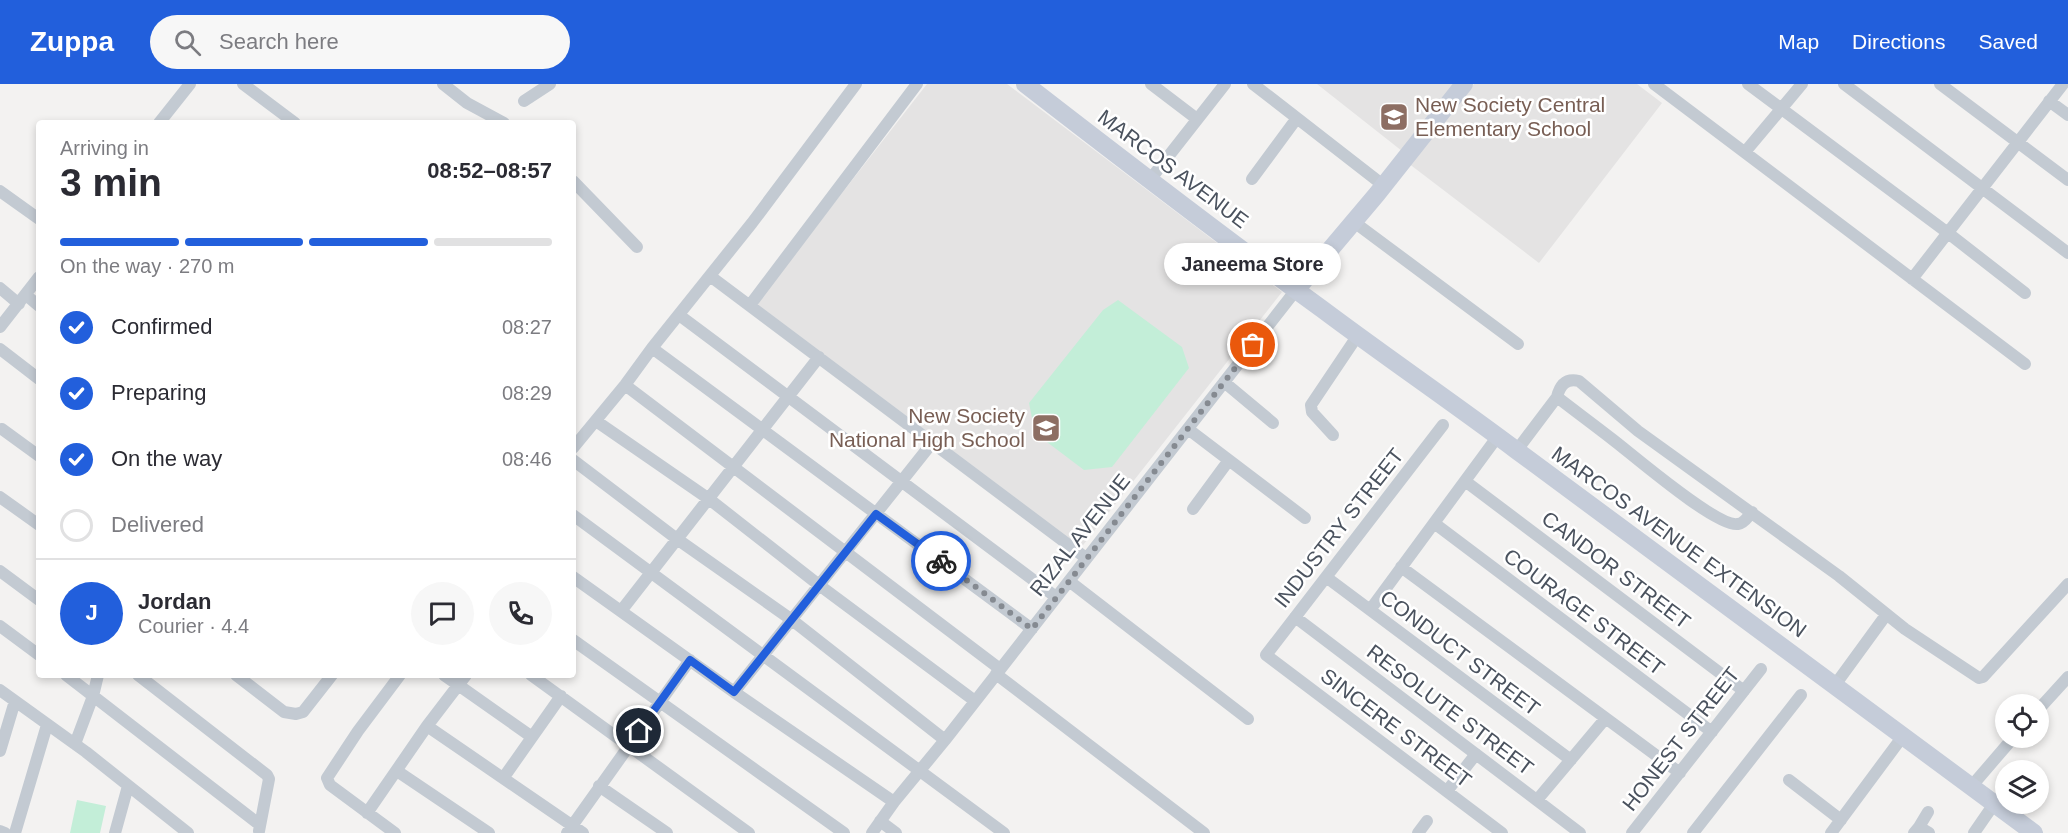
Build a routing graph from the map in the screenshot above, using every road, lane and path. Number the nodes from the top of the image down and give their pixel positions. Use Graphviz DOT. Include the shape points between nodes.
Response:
graph roads {
  1 [pos="190,84"];
  2 [pos="243,84"];
  3 [pos="443,84"];
  4 [pos="550,84"];
  5 [pos="856,84"];
  6 [pos="917,84"];
  7 [pos="1025,84"];
  8 [pos="1151,84"];
  9 [pos="1225,84"];
  10 [pos="1253,84"];
  11 [pos="1464,84"];
  12 [pos="1654,84"];
  13 [pos="1748,84"];
  14 [pos="1802,84"];
  15 [pos="1844,84"];
  16 [pos="1940,84"];
  17 [pos="2062,84"];
  18 [pos="524,101"];
  19 [pos="2049,101"];
  20 [pos="1782,110"];
  21 [pos="2068,115"];
  22 [pos="1298,118"];
  23 [pos="1197,119"];
  24 [pos="161,120"];
  25 [pos="292,120"];
  26 [pos="498,120"];
  27 [pos="2017,141"];
  28 [pos="1745,152"];
  29 [pos="1252,179"];
  30 [pos="1149,180"];
  31 [pos="2068,180"];
  32 [pos="576,184"];
  33 [pos="1383,185"];
  34 [pos="1981,188"];
  35 [pos="0,191"];
  36 [pos="36,217"];
  37 [pos="1354,222"];
  38 [pos="1948,233"];
  39 [pos="637,247"];
  40 [pos="2068,253"];
  41 [pos="710,276"];
  42 [pos="1912,279"];
  43 [pos="36,281"];
  44 [pos="0,288"];
  45 [pos="1296,290"];
  46 [pos="2025,292"];
  47 [pos="22,299"];
  48 [pos="36,305"];
  49 [pos="750,305"];
  50 [pos="679,315"];
  51 [pos="0,327"];
  52 [pos="1358,335"];
  53 [pos="1518,344"];
  54 [pos="652,348"];
  55 [pos="0,349"];
  56 [pos="819,357"];
  57 [pos="2025,364"];
  58 [pos="36,377"];
  59 [pos="1224,382"];
  60 [pos="625,385"];
  61 [pos="789,396"];
  62 [pos="1557,397"];
  63 [pos="596,421"];
  64 [pos="1273,423"];
  65 [pos="1443,425"];
  66 [pos="2,429"];
  67 [pos="1188,429"];
  68 [pos="763,430"];
  69 [pos="1333,435"];
  70 [pos="1498,436"];
  71 [pos="932,443"];
  72 [pos="576,444"];
  73 [pos="1517,450"];
  74 [pos="36,454"];
  75 [pos="1228,460"];
  76 [pos="576,462"];
  77 [pos="733,468"];
  78 [pos="1466,481"];
  79 [pos="902,482"];
  80 [pos="0,497"];
  81 [pos="709,499"];
  82 [pos="1193,509"];
  83 [pos="1752,512"];
  84 [pos="876,514"];
  85 [pos="576,517"];
  86 [pos="1305,518"];
  87 [pos="36,523"];
  88 [pos="1434,523"];
  89 [pos="677,539"];
  90 [pos="845,553"];
  91 [pos="1086,558"];
  92 [pos="1401,567"];
  93 [pos="0,572"];
  94 [pos="650,573"];
  95 [pos="1326,578"];
  96 [pos="576,579"];
  97 [pos="1069,581"];
  98 [pos="2068,584"];
  99 [pos="819,585"];
  100 [pos="1056,597"];
  101 [pos="36,598"];
  102 [pos="1370,610"];
  103 [pos="621,611"];
  104 [pos="1886,615"];
  105 [pos="1295,617"];
  106 [pos="792,620"];
  107 [pos="0,626"];
  108 [pos="1032,629"];
  109 [pos="576,642"];
  110 [pos="36,653"];
  111 [pos="1266,655"];
  112 [pos="763,656"];
  113 [pos="690,660"];
  114 [pos="1761,669"];
  115 [pos="998,671"];
  116 [pos="2068,677"];
  117 [pos="70,678"];
  118 [pos="97,678"];
  119 [pos="142,678"];
  120 [pos="240,678"];
  121 [pos="328,678"];
  122 [pos="398,678"];
  123 [pos="535,678"];
  124 [pos="462,680"];
  125 [pos="1835,686"];
  126 [pos="0,690"];
  127 [pos="1744,691"];
  128 [pos="734,692"];
  129 [pos="1801,695"];
  130 [pos="93,696"];
  131 [pos="561,696"];
  132 [pos="2049,698"];
  133 [pos="15,701"];
  134 [pos="975,701"];
  135 [pos="660,702"];
  136 [pos="1248,719"];
  137 [pos="1605,719"];
  138 [pos="47,725"];
  139 [pos="427,726"];
  140 [pos="1712,732"];
  141 [pos="1903,736"];
  142 [pos="532,737"];
  143 [pos="945,740"];
  144 [pos="75,744"];
  145 [pos="628,746"];
  146 [pos="2004,748"];
  147 [pos="0,751"];
  148 [pos="1476,754"];
  149 [pos="1570,760"];
  150 [pos="920,770"];
  151 [pos="397,771"];
  152 [pos="1680,773"];
  153 [pos="504,777"];
  154 [pos="1789,780"];
  155 [pos="128,786"];
  156 [pos="599,786"];
  157 [pos="1970,788"];
  158 [pos="1447,791"];
  159 [pos="1537,800"];
  160 [pos="894,802"];
  161 [pos="1994,804"];
  162 [pos="1928,812"];
  163 [pos="367,813"];
  164 [pos="168,818"];
  165 [pos="1841,820"];
  166 [pos="880,821"];
  167 [pos="1427,821"];
  168 [pos="259,829"];
  169 [pos="569,829"];
  170 [pos="0,831"];
  171 [pos="1921,831"];
  172 [pos="5,833"];
  173 [pos="15,833"];
  174 [pos="115,833"];
  175 [pos="164,833"];
  176 [pos="188,833"];
  177 [pos="395,833"];
  178 [pos="489,833"];
  179 [pos="583,833"];
  180 [pos="667,833"];
  181 [pos="749,833"];
  182 [pos="844,833"];
  183 [pos="872,833"];
  184 [pos="896,833"];
  185 [pos="1004,833"];
  186 [pos="1204,833"];
  187 [pos="1418,833"];
  188 [pos="1502,833"];
  189 [pos="1580,833"];
  190 [pos="1632,833"];
  191 [pos="1693,833"];
  192 [pos="1831,833"];
  193 [pos="1974,833"];
  194 [pos="2034,833"];
  1 -- 24 [label="street"];
  2 -- 25 [label="street"];
  3 -- 26 [label="street"];
  4 -- 18 [label="street"];
  5 -- 41 [label="street"];
  6 -- 49 [label="street"];
  7 -- 30 [label="street, MARCOS AVENUE"];
  8 -- 23 [label="street"];
  9 -- 23 [label="street"];
  10 -- 22 [label="street"];
  11 -- 33 [label="street"];
  12 -- 28 [label="street"];
  13 -- 20 [label="street"];
  14 -- 20 [label="street"];
  15 -- 34 [label="street"];
  16 -- 27 [label="street"];
  17 -- 19 [label="street"];
  19 -- 21 [label="street"];
  19 -- 27 [label="street"];
  20 -- 28 [label="street"];
  20 -- 38 [label="street"];
  22 -- 29 [label="street"];
  22 -- 33 [label="street"];
  23 -- 30 [label="street"];
  27 -- 31 [label="street"];
  27 -- 34 [label="street"];
  28 -- 42 [label="street"];
  30 -- 45 [label="street, MARCOS AVENUE"];
  32 -- 39 [label="street"];
  33 -- 37 [label="street"];
  34 -- 38 [label="street"];
  34 -- 40 [label="street"];
  35 -- 36 [label="street"];
  37 -- 45 [label="street"];
  37 -- 53 [label="street"];
  38 -- 42 [label="street"];
  38 -- 46 [label="street"];
  41 -- 49 [label="street"];
  41 -- 50 [label="street"];
  42 -- 57 [label="street"];
  43 -- 47 [label="street"];
  44 -- 47 [label="street"];
  45 -- 52 [label="street, MARCOS AVENUE EXTENSION"];
  45 -- 59 [label="street, RIZAL AVENUE"];
  47 -- 48 [label="street"];
  47 -- 51 [label="street"];
  49 -- 56 [label="street"];
  50 -- 54 [label="street"];
  50 -- 61 [label="street"];
  52 -- 69 [label="street" via="1311,405 1312,412"];
  52 -- 70 [label="street, MARCOS AVENUE EXTENSION"];
  54 -- 60 [label="street"];
  54 -- 68 [label="street"];
  55 -- 58 [label="street"];
  56 -- 61 [label="street"];
  56 -- 71 [label="street"];
  59 -- 64 [label="street"];
  59 -- 67 [label="street, RIZAL AVENUE"];
  60 -- 63 [label="street"];
  60 -- 77 [label="street"];
  61 -- 68 [label="street"];
  61 -- 79 [label="street"];
  62 -- 73 [label="street"];
  62 -- 83 [label="street" via="1673,489 1710,512 1738,524"];
  62 -- 83 [label="street" via="1569,380 1579,381 1638,431"];
  63 -- 72 [label="street"];
  63 -- 81 [label="street"];
  65 -- 95 [label="street, INDUSTRY STREET"];
  66 -- 74 [label="street"];
  67 -- 75 [label="street"];
  67 -- 91 [label="street, RIZAL AVENUE"];
  68 -- 77 [label="street"];
  68 -- 84 [label="street"];
  70 -- 73 [label="street, MARCOS AVENUE EXTENSION"];
  70 -- 78 [label="street"];
  71 -- 79 [label="street"];
  71 -- 91 [label="street"];
  73 -- 125 [label="street, MARCOS AVENUE EXTENSION"];
  75 -- 82 [label="street"];
  75 -- 86 [label="street"];
  76 -- 89 [label="street"];
  77 -- 81 [label="street"];
  77 -- 90 [label="street"];
  78 -- 88 [label="street"];
  78 -- 127 [label="street, CANDOR STREET"];
  79 -- 84 [label="street"];
  79 -- 100 [label="street"];
  80 -- 87 [label="street"];
  81 -- 89 [label="street"];
  81 -- 99 [label="street"];
  83 -- 104 [label="street"];
  84 -- 90 [label="street"];
  84 -- 108 [label="street"];
  85 -- 94 [label="street"];
  88 -- 92 [label="street"];
  88 -- 140 [label="street, COURAGE STREET"];
  89 -- 94 [label="street"];
  89 -- 106 [label="street"];
  90 -- 99 [label="street"];
  90 -- 115 [label="street"];
  91 -- 97 [label="street, RIZAL AVENUE"];
  92 -- 102 [label="street"];
  92 -- 137 [label="street"];
  93 -- 101 [label="street"];
  94 -- 103 [label="street"];
  94 -- 112 [label="street"];
  95 -- 102 [label="street, CONDUCT STREET"];
  95 -- 105 [label="street, INDUSTRY STREET"];
  96 -- 103 [label="street"];
  97 -- 100 [label="street, RIZAL AVENUE"];
  97 -- 136 [label="street"];
  98 -- 104 [label="street" via="1979,678"];
  99 -- 106 [label="street"];
  99 -- 134 [label="street"];
  100 -- 108 [label="street, RIZAL AVENUE"];
  102 -- 149 [label="street, CONDUCT STREET"];
  103 -- 113 [label="street"];
  104 -- 125 [label="street"];
  105 -- 111 [label="street, INDUSTRY STREET"];
  105 -- 148 [label="street, RESOLUTE STREET"];
  106 -- 112 [label="street"];
  106 -- 143 [label="street"];
  107 -- 110 [label="street"];
  108 -- 115 [label="street, RIZAL AVENUE"];
  109 -- 135 [label="street"];
  111 -- 158 [label="street, SINCERE STREET"];
  112 -- 128 [label="street"];
  112 -- 150 [label="street"];
  113 -- 128 [label="street"];
  113 -- 135 [label="street"];
  114 -- 127 [label="street, HONEST STREET"];
  115 -- 134 [label="street, RIZAL AVENUE"];
  115 -- 186 [label="street"];
  116 -- 132 [label="street"];
  117 -- 130 [label="street"];
  118 -- 130 [label="street"];
  119 -- 168 [label="street" via="267,775"];
  120 -- 121 [label="street" via="284,712 296,714 303,712"];
  122 -- 163 [label="street" via="327,778 330,785"];
  123 -- 131 [label="street"];
  124 -- 139 [label="street"];
  124 -- 142 [label="street"];
  125 -- 141 [label="street, MARCOS AVENUE EXTENSION"];
  126 -- 133 [label="street"];
  127 -- 140 [label="street, HONEST STREET"];
  128 -- 160 [label="street"];
  129 -- 191 [label="street"];
  130 -- 144 [label="street"];
  130 -- 168 [label="street"];
  131 -- 142 [label="street"];
  131 -- 145 [label="street"];
  133 -- 138 [label="street"];
  133 -- 147 [label="street"];
  134 -- 143 [label="street, RIZAL AVENUE"];
  135 -- 145 [label="street"];
  135 -- 182 [label="street"];
  137 -- 149 [label="street"];
  137 -- 152 [label="street"];
  138 -- 144 [label="street"];
  138 -- 173 [label="street"];
  139 -- 151 [label="street"];
  139 -- 153 [label="street"];
  140 -- 152 [label="street, HONEST STREET"];
  141 -- 157 [label="street, MARCOS AVENUE EXTENSION"];
  141 -- 165 [label="street"];
  142 -- 153 [label="street"];
  143 -- 150 [label="street, RIZAL AVENUE"];
  144 -- 155 [label="street"];
  145 -- 156 [label="street"];
  145 -- 181 [label="street"];
  146 -- 157 [label="street"];
  148 -- 158 [label="street"];
  148 -- 159 [label="street, RESOLUTE STREET"];
  149 -- 159 [label="street"];
  150 -- 160 [label="street, RIZAL AVENUE"];
  150 -- 185 [label="street"];
  151 -- 163 [label="street"];
  151 -- 178 [label="street"];
  152 -- 190 [label="street, HONEST STREET"];
  153 -- 169 [label="street"];
  154 -- 165 [label="street"];
  155 -- 164 [label="street"];
  155 -- 174 [label="street"];
  156 -- 169 [label="street"];
  156 -- 180 [label="street"];
  157 -- 161 [label="street, MARCOS AVENUE EXTENSION"];
  158 -- 188 [label="street, SINCERE STREET"];
  159 -- 189 [label="street, RESOLUTE STREET"];
  160 -- 166 [label="street, RIZAL AVENUE"];
  161 -- 193 [label="street"];
  161 -- 194 [label="street, MARCOS AVENUE EXTENSION"];
  162 -- 171 [label="street"];
  163 -- 177 [label="street"];
  164 -- 175 [label="street"];
  164 -- 176 [label="street"];
  165 -- 192 [label="street"];
  166 -- 183 [label="street, RIZAL AVENUE"];
  166 -- 184 [label="street"];
  167 -- 187 [label="street"];
  169 -- 179 [label="street"];
  170 -- 172 [label="street"];
}
